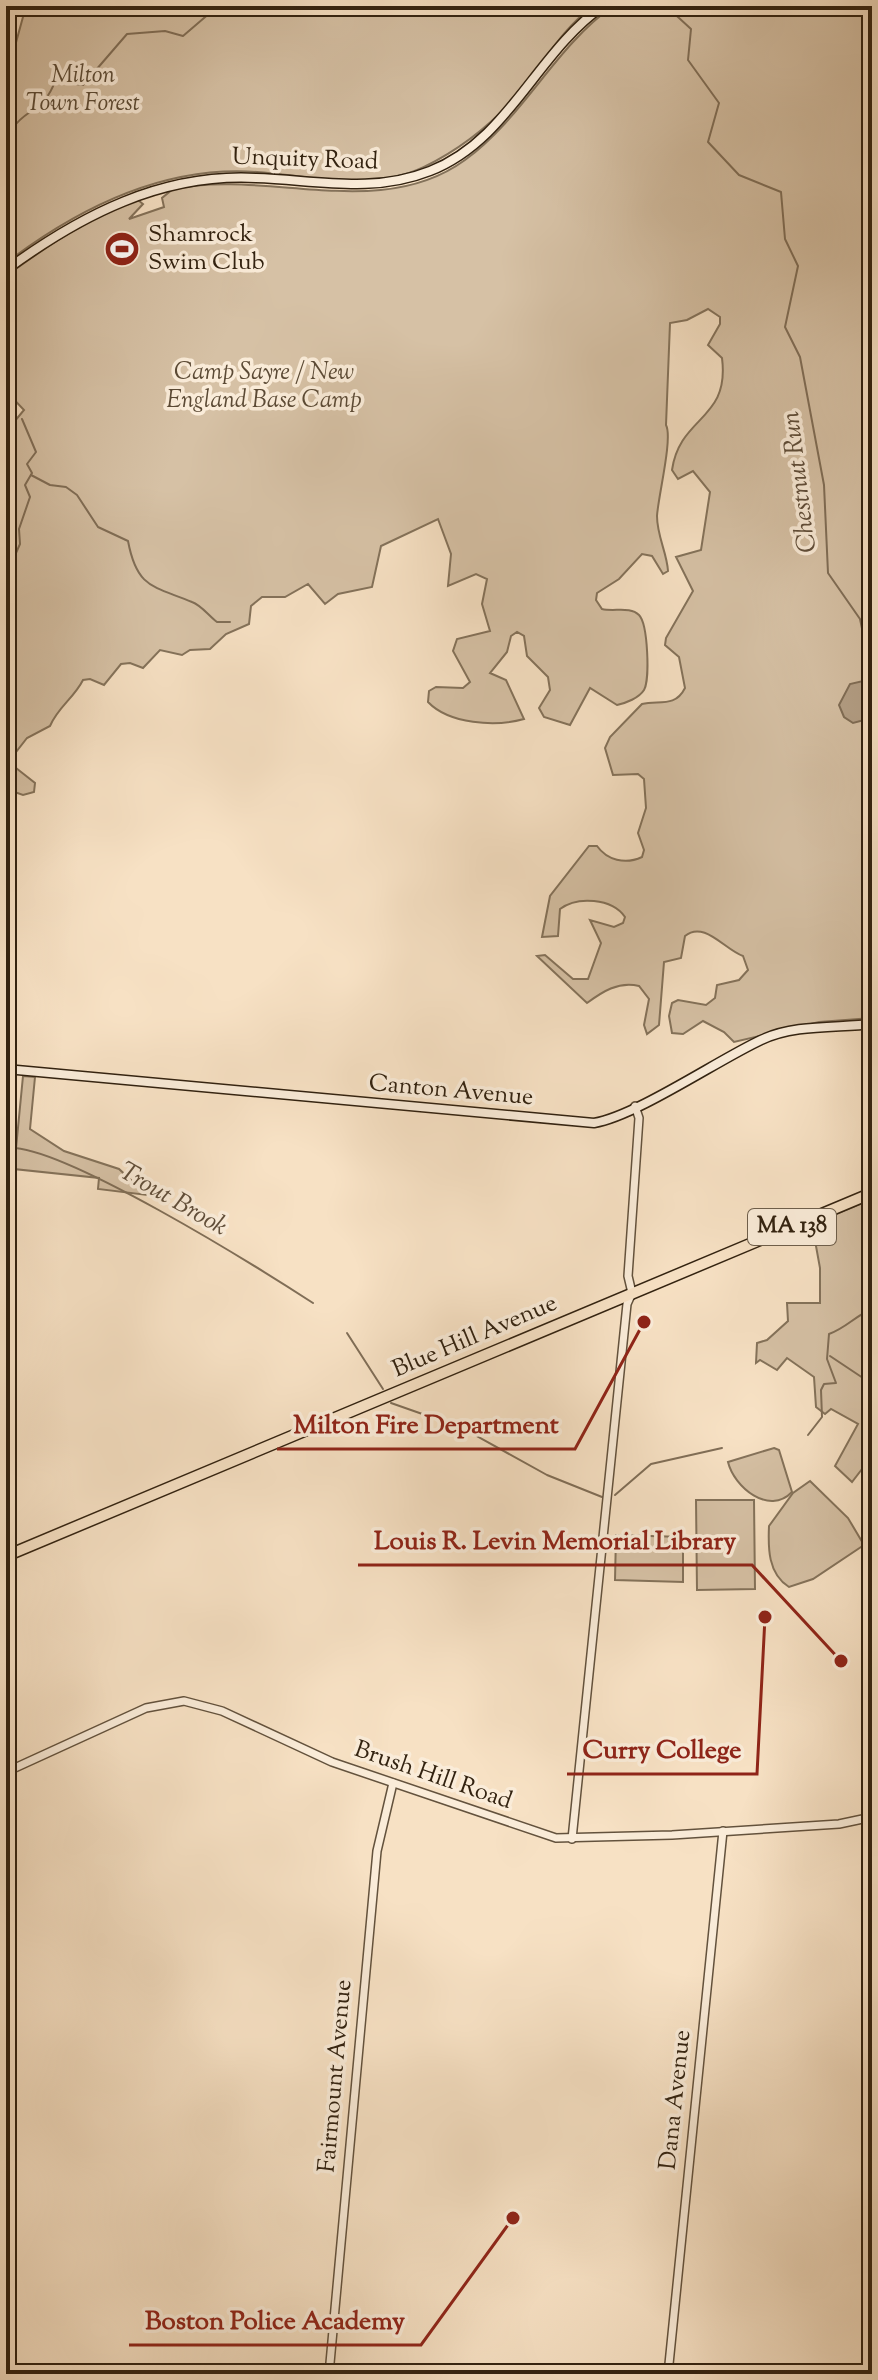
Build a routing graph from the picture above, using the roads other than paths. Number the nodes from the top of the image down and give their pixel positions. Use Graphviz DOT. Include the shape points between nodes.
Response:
graph roads {
  1 [pos="603,6"];
  2 [pos="6,270"];
  3 [pos="872,1024"];
  4 [pos="6,1069"];
  5 [pos="632,1108"];
  6 [pos="872,1193"];
  7 [pos="632,1293"];
  8 [pos="6,1556"];
  9 [pos="6,1772"];
  10 [pos="393,1783"];
  11 [pos="872,1817"];
  12 [pos="723,1831"];
  13 [pos="572,1839"];
  14 [pos="329,2374"];
  15 [pos="668,2374"];
  1 -- 2 [label="main road, Unquity Road" via="564,40 492,129 435,169 370,185 244,177 173,185 101,210"];
  3 -- 5 [label="main road, Canton Avenue" via="767,1037"];
  4 -- 5 [label="main road, Canton Avenue" via="574,1122 602,1121"];
  5 -- 7 [label="street" via="639,1115 628,1276"];
  6 -- 7 [label="highway, Blue Hill Avenue / MA 138"];
  7 -- 8 [label="highway, Blue Hill Avenue / MA 138"];
  7 -- 13 [label="street"];
  9 -- 10 [label="street, Brush Hill Road" via="146,1708 184,1701 216,1708 316,1756"];
  10 -- 13 [label="street, Brush Hill Road" via="542,1835"];
  10 -- 14 [label="street, Fairmount Avenue" via="377,1851"];
  11 -- 12 [label="street, Brush Hill Road"];
  12 -- 13 [label="street, Brush Hill Road"];
  12 -- 15 [label="street, Dana Avenue"];
}
